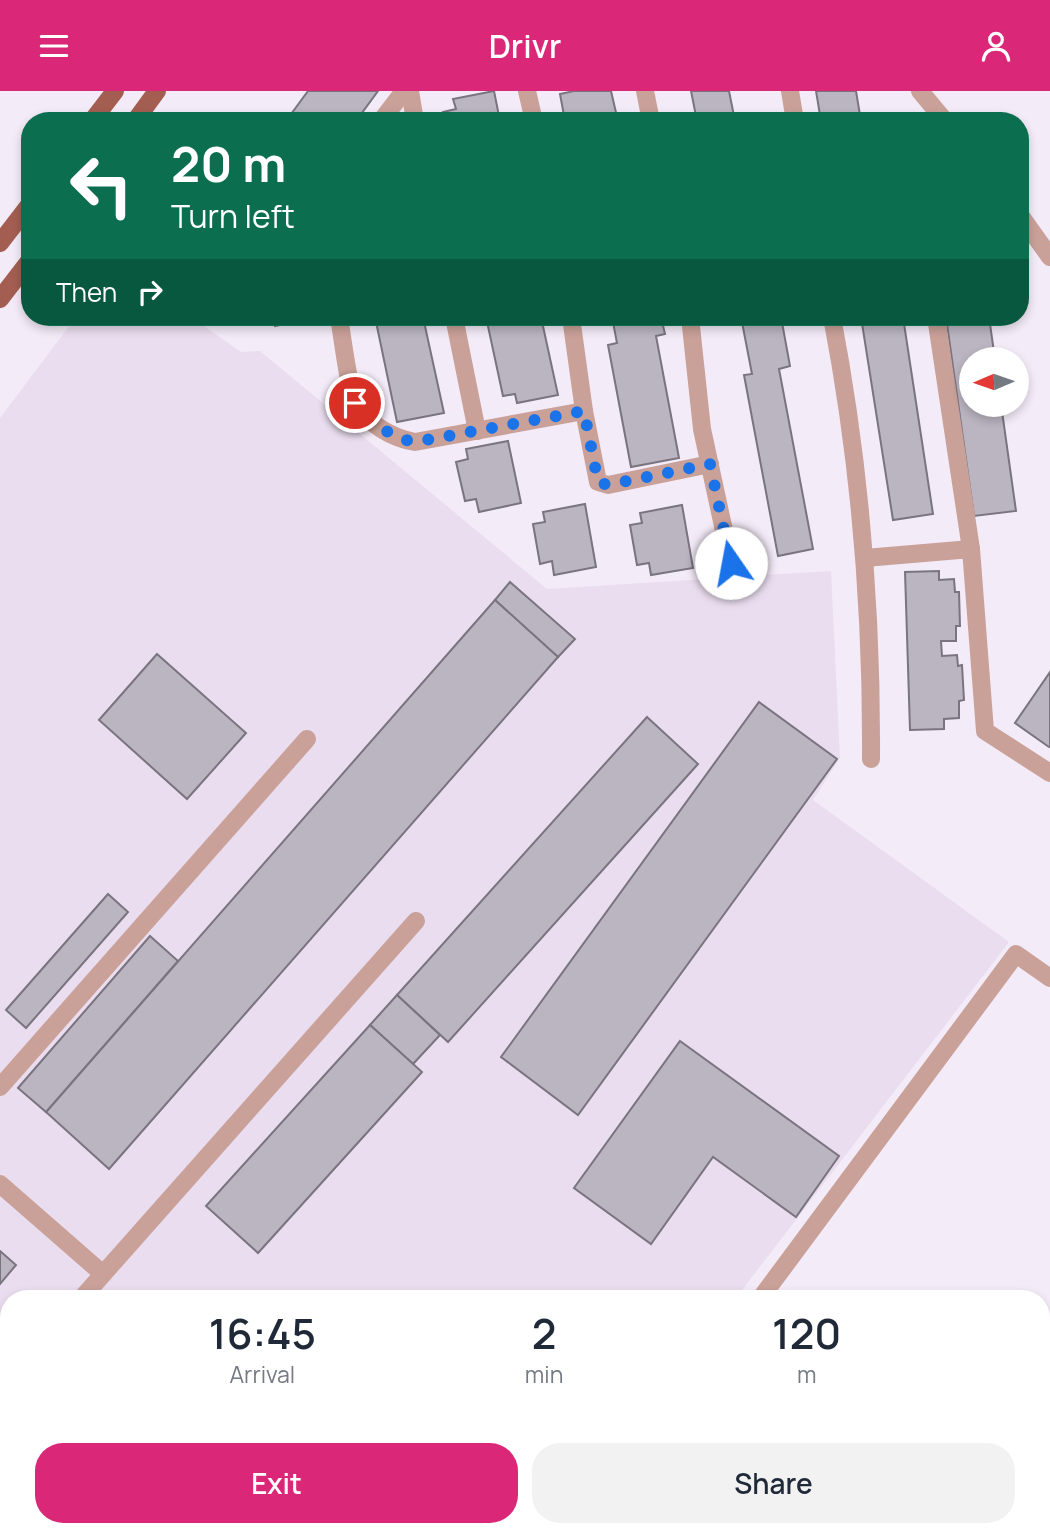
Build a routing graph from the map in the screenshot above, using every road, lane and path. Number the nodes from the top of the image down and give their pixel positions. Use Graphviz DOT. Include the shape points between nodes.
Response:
graph roads {
  1 [pos="115,91"];
  2 [pos="157,91"];
  3 [pos="404,91"];
  4 [pos="410,91"];
  5 [pos="527,91"];
  6 [pos="645,91"];
  7 [pos="790,91"];
  8 [pos="920,91"];
  9 [pos="99,112"];
  10 [pos="142,112"];
  11 [pos="388,112"];
  12 [pos="414,112"];
  13 [pos="532,112"];
  14 [pos="649,112"];
  15 [pos="794,112"];
  16 [pos="938,112"];
  17 [pos="21,216"];
  18 [pos="1029,228"];
  19 [pos="0,243"];
  20 [pos="1050,257"];
  21 [pos="21,272"];
  22 [pos="0,299"];
  23 [pos="341,326"];
  24 [pos="456,326"];
  25 [pos="572,326"];
  26 [pos="691,326"];
  27 [pos="833,326"];
  28 [pos="937,326"];
  29 [pos="584,411"];
  30 [pos="477,431"];
  31 [pos="710,464"];
  32 [pos="971,549"];
  33 [pos="865,558"];
  34 [pos="731,563"];
  35 [pos="307,739"];
  36 [pos="871,759"];
  37 [pos="1050,773"];
  38 [pos="416,921"];
  39 [pos="1050,978"];
  40 [pos="0,1087"];
  41 [pos="0,1184"];
  42 [pos="103,1274"];
  43 [pos="89,1290"];
  44 [pos="767,1290"];
  1 -- 9 [label="main road"];
  2 -- 10 [label="main road"];
  3 -- 11 [label="street"];
  4 -- 12 [label="street"];
  5 -- 13 [label="street"];
  6 -- 14 [label="street"];
  7 -- 15 [label="street"];
  8 -- 16 [label="street"];
  17 -- 19 [label="main road"];
  18 -- 20 [label="street"];
  21 -- 22 [label="main road"];
  23 -- 30 [label="street" via="355,403 375,425 415,442"];
  24 -- 30 [label="street"];
  25 -- 29 [label="street"];
  26 -- 31 [label="street"];
  27 -- 33 [label="street" via="856,463"];
  28 -- 32 [label="street"];
  29 -- 30 [label="street"];
  29 -- 31 [label="street" via="598,482 608,485"];
  31 -- 34 [label="street"];
  32 -- 33 [label="street"];
  32 -- 37 [label="street" via="985,731"];
  33 -- 36 [label="street"];
  35 -- 40 [label="street"];
  38 -- 42 [label="street"];
  39 -- 44 [label="street" via="1016,954"];
  41 -- 42 [label="street"];
  42 -- 43 [label="street"];
}
